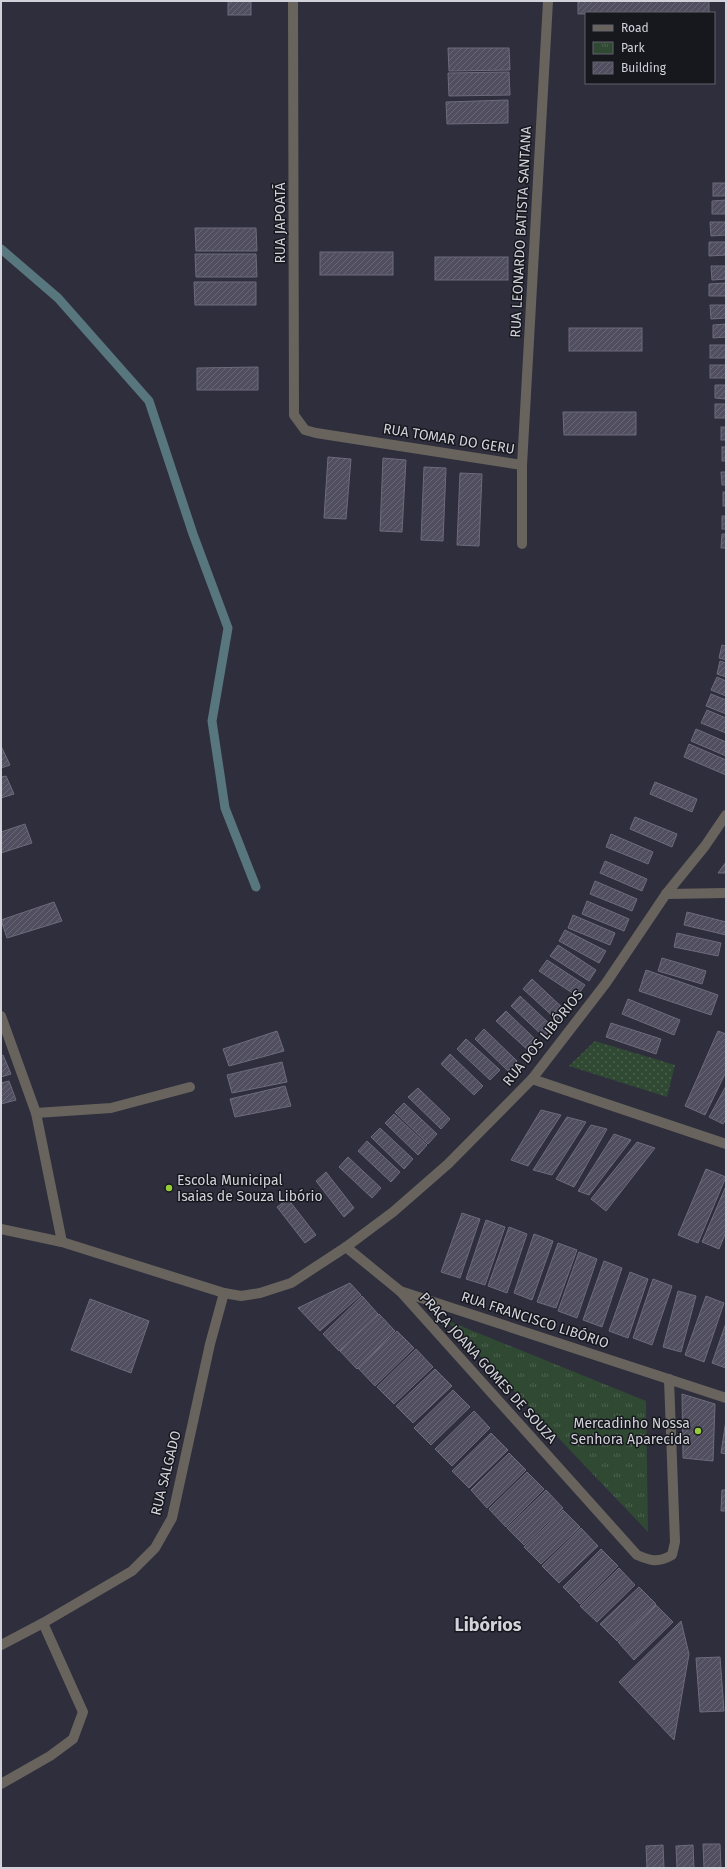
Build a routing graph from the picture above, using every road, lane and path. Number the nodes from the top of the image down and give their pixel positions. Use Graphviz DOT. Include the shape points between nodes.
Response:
graph roads {
  1 [pos="294,1"];
  2 [pos="548,1"];
  3 [pos="316,433"];
  4 [pos="522,465"];
  5 [pos="522,544"];
  6 [pos="726,815"];
  7 [pos="726,893"];
  8 [pos="666,894"];
  9 [pos="1,1016"];
  10 [pos="532,1079"];
  11 [pos="190,1087"];
  12 [pos="36,1113"];
  13 [pos="726,1144"];
  14 [pos="1,1230"];
  15 [pos="62,1242"];
  16 [pos="346,1247"];
  17 [pos="400,1291"];
  18 [pos="224,1293"];
  19 [pos="669,1379"];
  20 [pos="726,1398"];
  21 [pos="43,1623"];
  22 [pos="1,1645"];
  23 [pos="1,1784"];
  1 -- 3 [label="street, RUA JAPOATÃ" via="294,415 305,430"];
  2 -- 4 [label="street, RUA LEONARDO BATISTA SANTANA"];
  3 -- 4 [label="street, RUA TOMAR DO GERU"];
  4 -- 5 [label="street, RUA TOMAR DO GERU"];
  6 -- 8 [label="street, RUA DOS LIBÓRIOS" via="705,846"];
  7 -- 8 [label="street"];
  8 -- 10 [label="street, RUA DOS LIBÓRIOS" via="606,983"];
  9 -- 12 [label="street"];
  10 -- 13 [label="street"];
  10 -- 16 [label="street, RUA DOS LIBÓRIOS" via="448,1164 393,1212"];
  11 -- 12 [label="street" via="111,1108"];
  12 -- 15 [label="street"];
  14 -- 15 [label="street, RUA DOS LIBÓRIOS"];
  15 -- 18 [label="street, RUA DOS LIBÓRIOS"];
  16 -- 17 [label="street, RUA FRANCISCO LIBÓRIO"];
  16 -- 18 [label="street, RUA DOS LIBÓRIOS" via="291,1283 241,1296"];
  17 -- 19 [label="street, RUA FRANCISCO LIBÓRIO"];
  17 -- 19 [label="street, PRAÇA JOANA GOMES DE SOUZA" via="636,1555 649,1560 663,1560 672,1555 675,1542"];
  18 -- 21 [label="street, RUA SALGADO" via="210,1344 172,1518 155,1548 132,1571"];
  19 -- 20 [label="street, RUA FRANCISCO LIBÓRIO"];
  21 -- 22 [label="street, RUA SALGADO"];
  21 -- 23 [label="street" via="83,1712 74,1739"];
}
